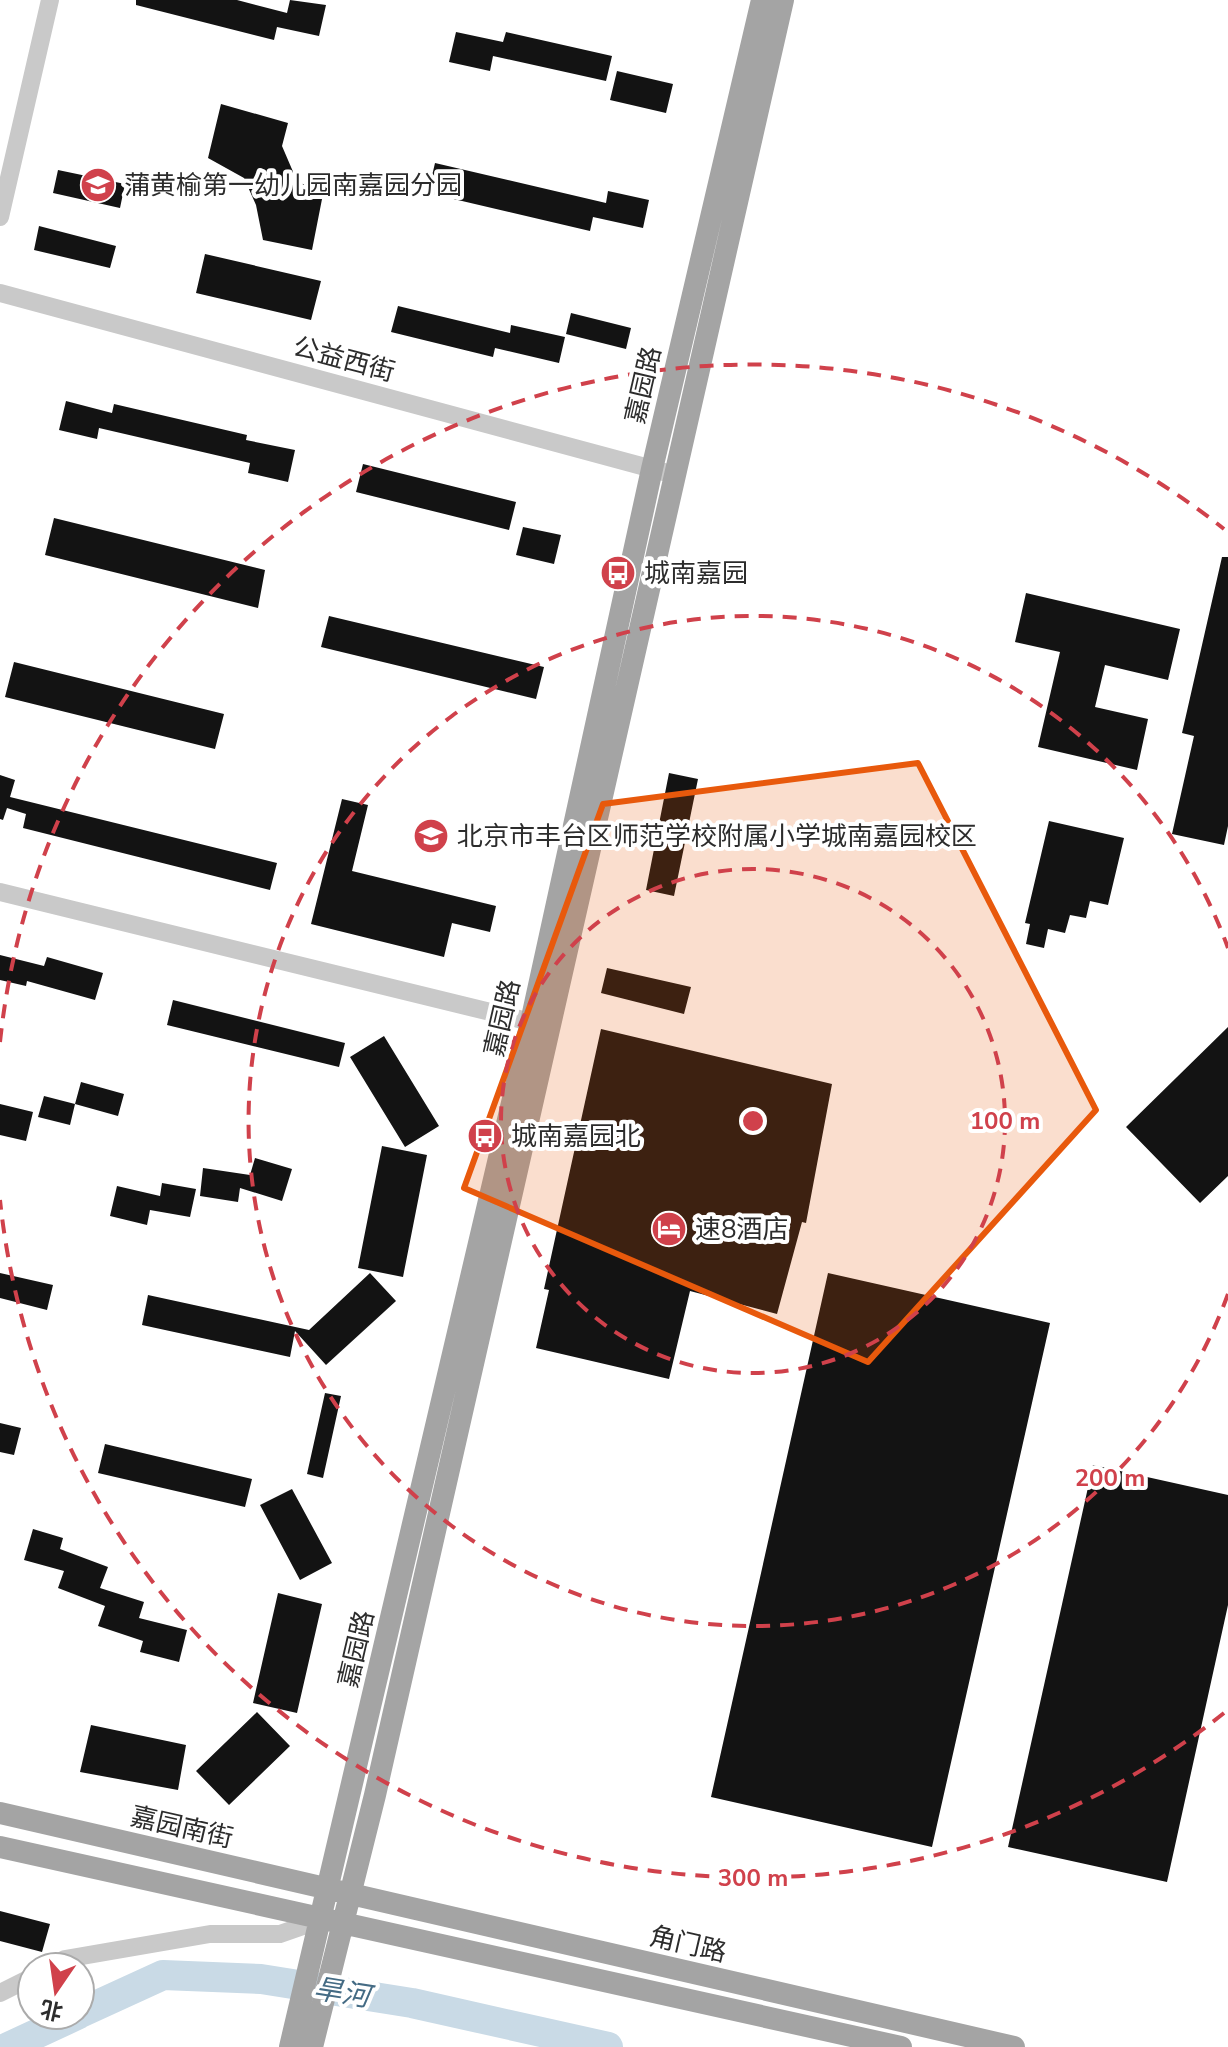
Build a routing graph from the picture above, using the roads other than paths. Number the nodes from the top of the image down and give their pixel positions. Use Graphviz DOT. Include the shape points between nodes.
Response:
graph roads {
  1 [pos="50,0"];
  2 [pos="762,0"];
  3 [pos="783,0"];
  4 [pos="0,217"];
  5 [pos="0,293"];
  6 [pos="652,469"];
  7 [pos="675,475"];
  8 [pos="0,892"];
  9 [pos="531,1022"];
  10 [pos="0,1813"];
  11 [pos="0,1847"];
  12 [pos="340,1893"];
  13 [pos="333,1921"];
  14 [pos="96,1954"];
  15 [pos="302,2042"];
  16 [pos="901,2047"];
  17 [pos="1014,2047"];
  1 -- 4 [label="street"];
  2 -- 6 [label="main road, 嘉园路"];
  3 -- 7 [label="main road, 嘉园路"];
  5 -- 6 [label="street, 公益西街"];
  6 -- 7 [label="street, 公益西街"];
  6 -- 9 [label="main road, 嘉园路"];
  7 -- 12 [label="main road, 嘉园路"];
  8 -- 9 [label="street"];
  9 -- 12 [label="main road, 嘉园路"];
  10 -- 12 [label="main road, 嘉园南街"];
  11 -- 13 [label="main road"];
  12 -- 13 [label="main road, 嘉园路"];
  12 -- 17 [label="main road, 角门路"];
  13 -- 14 [label="street" via="280,1934 210,1934"];
  13 -- 15 [label="main road, 嘉园路"];
  13 -- 16 [label="main road, 角门路"];
}
